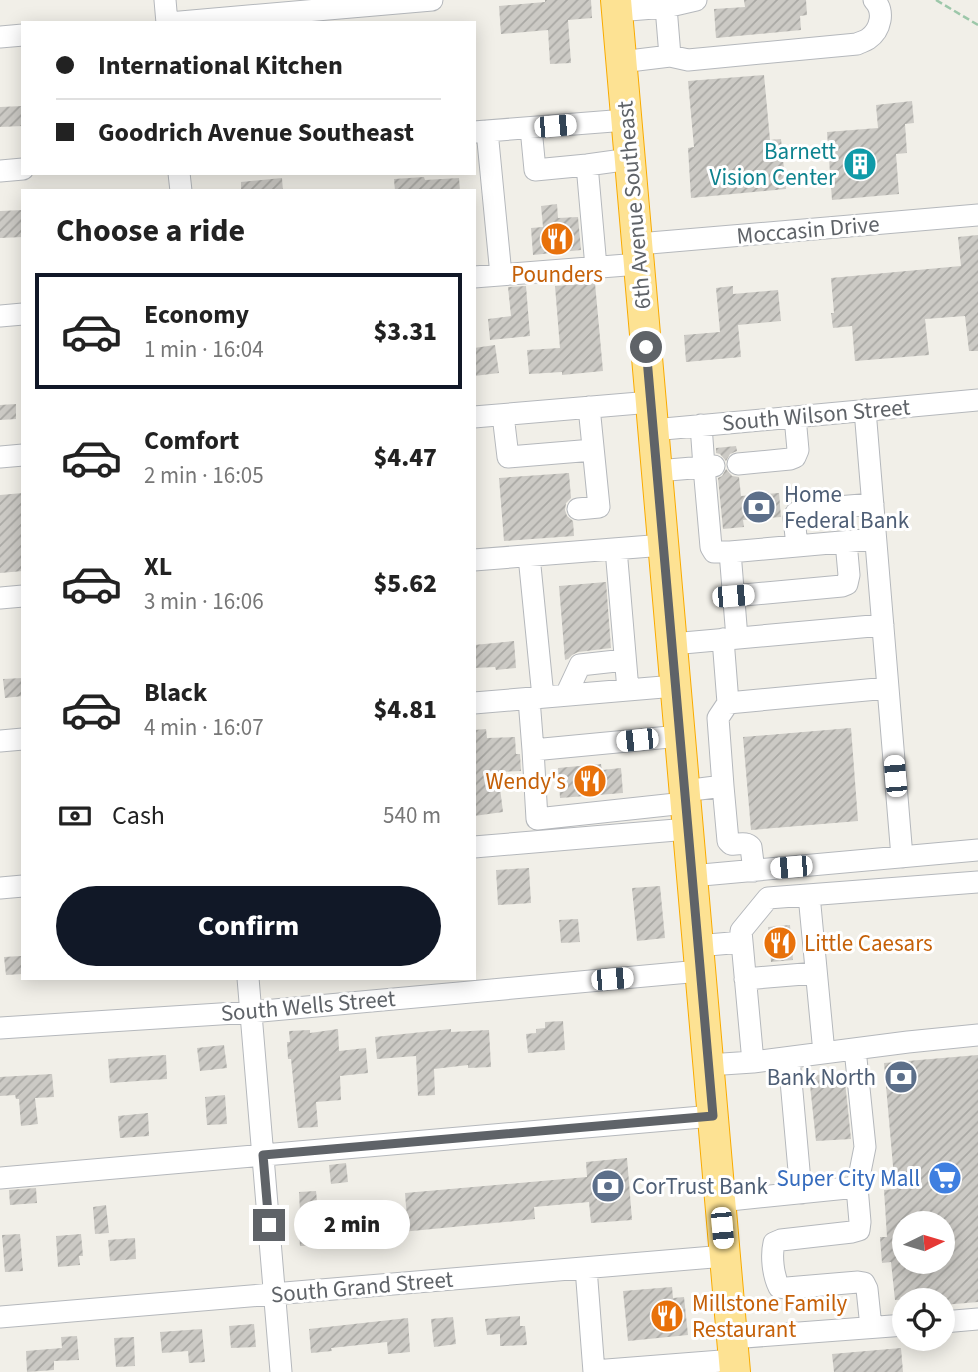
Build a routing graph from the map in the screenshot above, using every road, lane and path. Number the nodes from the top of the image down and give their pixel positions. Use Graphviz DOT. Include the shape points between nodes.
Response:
graph roads {
  1 [pos="165,0"];
  2 [pos="432,0"];
  3 [pos="696,0"];
  4 [pos="874,0"];
  5 [pos="936,0"];
  6 [pos="617,6"];
  7 [pos="666,7"];
  8 [pos="168,21"];
  9 [pos="191,21"];
  10 [pos="978,25"];
  11 [pos="21,35"];
  12 [pos="0,37"];
  13 [pos="670,56"];
  14 [pos="621,62"];
  15 [pos="626,120"];
  16 [pos="531,128"];
  17 [pos="481,132"];
  18 [pos="630,159"];
  19 [pos="587,165"];
  20 [pos="21,169"];
  21 [pos="0,171"];
  22 [pos="978,215"];
  23 [pos="638,254"];
  24 [pos="596,267"];
  25 [pos="501,275"];
  26 [pos="476,277"];
  27 [pos="21,314"];
  28 [pos="0,316"];
  29 [pos="978,400"];
  30 [pos="589,407"];
  31 [pos="865,410"];
  32 [pos="503,415"];
  33 [pos="652,416"];
  34 [pos="795,416"];
  35 [pos="476,417"];
  36 [pos="701,425"];
  37 [pos="593,450"];
  38 [pos="21,455"];
  39 [pos="0,457"];
  40 [pos="738,464"];
  41 [pos="709,466"];
  42 [pos="657,471"];
  43 [pos="873,504"];
  44 [pos="578,509"];
  45 [pos="876,539"];
  46 [pos="846,541"];
  47 [pos="664,545"];
  48 [pos="797,546"];
  49 [pos="616,549"];
  50 [pos="730,552"];
  51 [pos="529,556"];
  52 [pos="476,560"];
  53 [pos="21,596"];
  54 [pos="733,596"];
  55 [pos="0,598"];
  56 [pos="883,625"];
  57 [pos="730,639"];
  58 [pos="672,644"];
  59 [pos="625,660"];
  60 [pos="675,686"];
  61 [pos="888,688"];
  62 [pos="628,690"];
  63 [pos="566,695"];
  64 [pos="536,698"];
  65 [pos="476,703"];
  66 [pos="728,703"];
  67 [pos="680,736"];
  68 [pos="21,739"];
  69 [pos="0,741"];
  70 [pos="616,742"];
  71 [pos="533,750"];
  72 [pos="723,786"];
  73 [pos="686,808"];
  74 [pos="622,810"];
  75 [pos="476,847"];
  76 [pos="978,850"];
  77 [pos="902,857"];
  78 [pos="871,860"];
  79 [pos="760,870"];
  80 [pos="691,876"];
  81 [pos="978,882"];
  82 [pos="21,886"];
  83 [pos="0,888"];
  84 [pos="874,890"];
  85 [pos="809,895"];
  86 [pos="768,898"];
  87 [pos="742,942"];
  88 [pos="699,959"];
  89 [pos="817,973"];
  90 [pos="745,979"];
  91 [pos="248,980"];
  92 [pos="251,1012"];
  93 [pos="0,1028"];
  94 [pos="978,1035"];
  95 [pos="855,1049"];
  96 [pos="824,1053"];
  97 [pos="789,1058"];
  98 [pos="753,1062"];
  99 [pos="708,1065"];
  100 [pos="713,1116"];
  101 [pos="263,1155"];
  102 [pos="0,1178"];
  103 [pos="857,1187"];
  104 [pos="801,1193"];
  105 [pos="720,1201"];
  106 [pos="725,1256"];
  107 [pos="586,1268"];
  108 [pos="274,1294"];
  109 [pos="0,1317"];
  110 [pos="978,1319"];
  111 [pos="955,1321"];
  112 [pos="892,1326"];
  113 [pos="872,1327"];
  114 [pos="733,1357"];
  115 [pos="281,1372"];
  116 [pos="594,1372"];
  1 -- 8 [label="street"];
  2 -- 9 [label="street"];
  3 -- 7 [label="street"];
  4 -- 13 [label="street" via="881,17 877,29 857,44 688,60"];
  5 -- 10 [label="path"];
  6 -- 7 [label="street"];
  6 -- 14 [label="highway, 6th Avenue Southeast"];
  7 -- 13 [label="street"];
  11 -- 12 [label="street"];
  13 -- 14 [label="street"];
  14 -- 15 [label="highway, 6th Avenue Southeast"];
  15 -- 16 [label="street"];
  15 -- 18 [label="highway, 6th Avenue Southeast"];
  16 -- 17 [label="street"];
  16 -- 19 [label="street" via="535,170"];
  17 -- 25 [label="street"];
  18 -- 19 [label="street"];
  18 -- 23 [label="highway, 6th Avenue Southeast"];
  19 -- 24 [label="street"];
  20 -- 21 [label="street"];
  22 -- 23 [label="street, Moccasin Drive"];
  23 -- 24 [label="street, Moccasin Drive"];
  23 -- 33 [label="highway, 6th Avenue Southeast"];
  24 -- 25 [label="street, Moccasin Drive"];
  25 -- 26 [label="street, Moccasin Drive"];
  27 -- 28 [label="street"];
  29 -- 31 [label="street, South Wilson Street"];
  30 -- 32 [label="street, South Wilson Street"];
  30 -- 33 [label="street, South Wilson Street"];
  30 -- 37 [label="street"];
  31 -- 34 [label="street, South Wilson Street"];
  31 -- 43 [label="street"];
  32 -- 35 [label="street, South Wilson Street"];
  32 -- 37 [label="street" via="508,457"];
  33 -- 36 [label="street, South Wilson Street"];
  33 -- 42 [label="highway, 6th Avenue Southeast"];
  34 -- 36 [label="street, South Wilson Street"];
  34 -- 40 [label="street" via="795,457"];
  36 -- 41 [label="street"];
  37 -- 44 [label="street" via="599,507"];
  38 -- 39 [label="street"];
  41 -- 42 [label="street"];
  41 -- 50 [label="street" via="711,547 714,552"];
  42 -- 47 [label="highway, 6th Avenue Southeast"];
  43 -- 45 [label="street"];
  43 -- 48 [label="street" via="796,513"];
  45 -- 46 [label="street"];
  45 -- 56 [label="street"];
  46 -- 48 [label="street"];
  46 -- 54 [label="street" via="849,575 842,586"];
  47 -- 49 [label="street"];
  47 -- 58 [label="highway, 6th Avenue Southeast"];
  48 -- 50 [label="street"];
  49 -- 51 [label="street"];
  49 -- 59 [label="street"];
  50 -- 54 [label="street"];
  51 -- 52 [label="street"];
  51 -- 64 [label="street"];
  53 -- 55 [label="street"];
  54 -- 57 [label="street"];
  56 -- 57 [label="street"];
  56 -- 61 [label="street"];
  57 -- 58 [label="street"];
  57 -- 66 [label="street"];
  58 -- 60 [label="highway, 6th Avenue Southeast"];
  59 -- 62 [label="street"];
  59 -- 63 [label="street" via="580,665"];
  60 -- 62 [label="street"];
  60 -- 67 [label="highway, 6th Avenue Southeast"];
  61 -- 66 [label="street"];
  61 -- 77 [label="street"];
  62 -- 63 [label="street"];
  63 -- 64 [label="street"];
  64 -- 65 [label="street"];
  64 -- 71 [label="street"];
  66 -- 72 [label="street" via="718,719"];
  67 -- 70 [label="street"];
  67 -- 73 [label="highway, 6th Avenue Southeast"];
  68 -- 69 [label="street"];
  70 -- 71 [label="street"];
  70 -- 74 [label="street" via="597,752 548,762 542,772 541,797 552,807 597,803"];
  71 -- 74 [label="street" via="537,819"];
  72 -- 73 [label="street"];
  72 -- 79 [label="street" via="729,841 751,847"];
  73 -- 74 [label="street"];
  73 -- 75 [label="street"];
  73 -- 80 [label="highway, 6th Avenue Southeast"];
  76 -- 77 [label="street"];
  77 -- 78 [label="street"];
  78 -- 79 [label="street"];
  78 -- 84 [label="street"];
  79 -- 80 [label="street"];
  79 -- 86 [label="street"];
  80 -- 88 [label="highway, 6th Avenue Southeast"];
  81 -- 84 [label="street"];
  82 -- 83 [label="street"];
  84 -- 85 [label="street"];
  85 -- 86 [label="street"];
  85 -- 89 [label="street"];
  86 -- 87 [label="street" via="741,931"];
  87 -- 88 [label="street, South Wells Street"];
  87 -- 90 [label="street"];
  88 -- 92 [label="street, South Wells Street"];
  88 -- 99 [label="highway, 6th Avenue Southeast"];
  89 -- 90 [label="street"];
  89 -- 96 [label="street"];
  90 -- 98 [label="street"];
  91 -- 92 [label="street"];
  92 -- 93 [label="street, South Wells Street"];
  92 -- 101 [label="street"];
  94 -- 95 [label="street"];
  95 -- 96 [label="street"];
  95 -- 103 [label="street" via="865,1147"];
  96 -- 97 [label="street"];
  97 -- 98 [label="street"];
  97 -- 104 [label="street"];
  98 -- 99 [label="street"];
  99 -- 100 [label="highway, 6th Avenue Southeast"];
  100 -- 101 [label="street"];
  100 -- 105 [label="highway, 6th Avenue Southeast"];
  101 -- 102 [label="street"];
  101 -- 108 [label="street"];
  103 -- 104 [label="street"];
  103 -- 113 [label="street" via="859,1230 774,1243 776,1280 779,1287 787,1288 864,1283"];
  104 -- 105 [label="street"];
  105 -- 106 [label="highway, 6th Avenue Southeast"];
  106 -- 107 [label="street, South Grand Street"];
  106 -- 114 [label="highway, 6th Avenue Southeast"];
  107 -- 108 [label="street, South Grand Street"];
  107 -- 116 [label="street"];
  108 -- 109 [label="street, South Grand Street"];
  108 -- 115 [label="street"];
  110 -- 111 [label="street"];
  112 -- 113 [label="street"];
  113 -- 114 [label="street"];
  114 -- 116 [label="street"];
}
